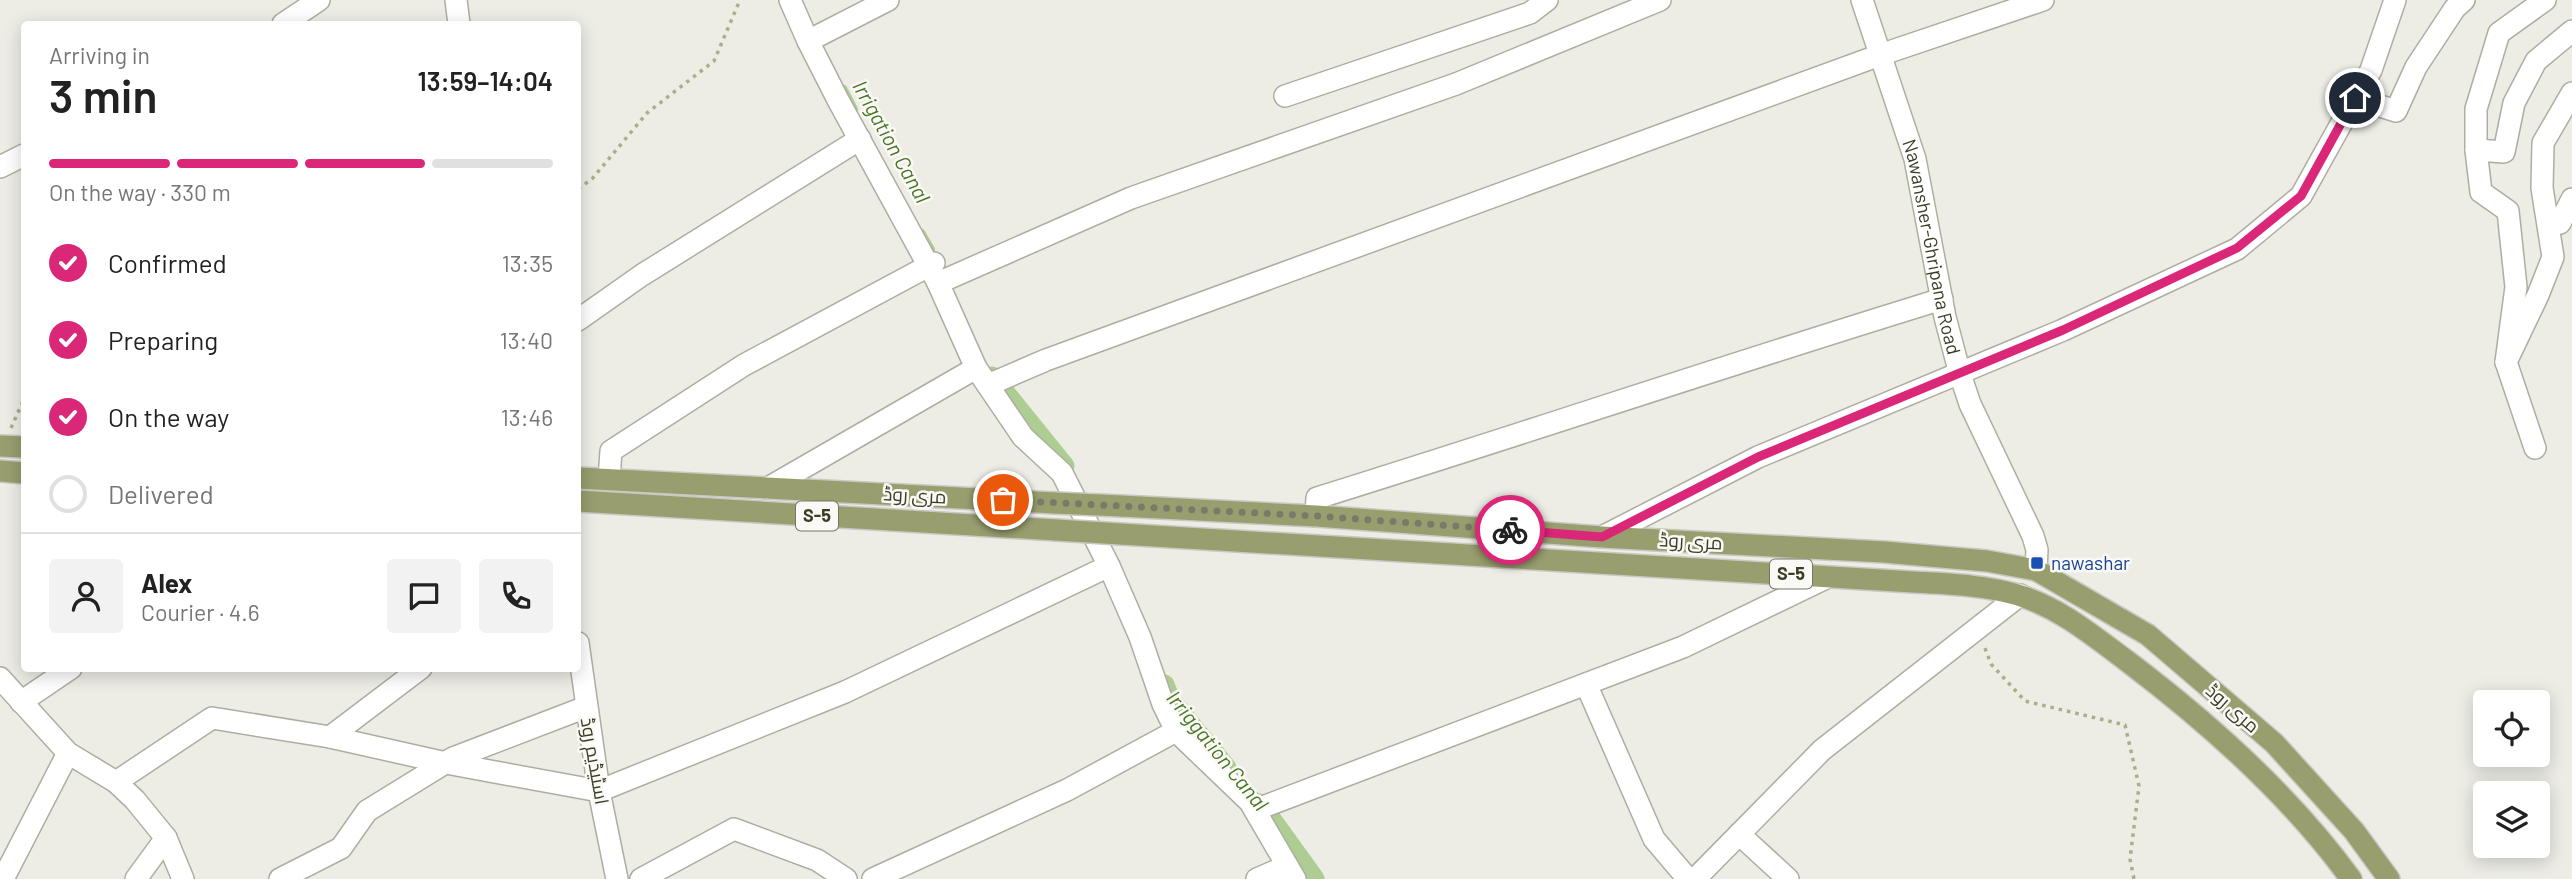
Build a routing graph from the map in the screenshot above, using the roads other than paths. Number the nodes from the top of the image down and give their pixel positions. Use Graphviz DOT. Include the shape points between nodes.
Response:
graph roads {
  1 [pos="319,0"];
  2 [pos="456,0"];
  3 [pos="790,0"];
  4 [pos="888,0"];
  5 [pos="1546,0"];
  6 [pos="1660,0"];
  7 [pos="1862,0"];
  8 [pos="2043,0"];
  9 [pos="2395,0"];
  10 [pos="2464,0"];
  11 [pos="2545,0"];
  12 [pos="288,21"];
  13 [pos="459,21"];
  14 [pos="2572,31"];
  15 [pos="807,41"];
  16 [pos="1880,54"];
  17 [pos="2572,93"];
  18 [pos="1285,96"];
  19 [pos="2355,98"];
  20 [pos="860,139"];
  21 [pos="2476,150"];
  22 [pos="21,156"];
  23 [pos="0,167"];
  24 [pos="2572,199"];
  25 [pos="2560,222"];
  26 [pos="933,271"];
  27 [pos="1942,299"];
  28 [pos="581,318"];
  29 [pos="2505,362"];
  30 [pos="1960,374"];
  31 [pos="982,376"];
  32 [pos="2535,448"];
  33 [pos="0,471"];
  34 [pos="21,473"];
  35 [pos="581,478"];
  36 [pos="609,479"];
  37 [pos="758,487"];
  38 [pos="581,501"];
  39 [pos="747,511"];
  40 [pos="1316,516"];
  41 [pos="1602,537"];
  42 [pos="1109,566"];
  43 [pos="2036,570"];
  44 [pos="1828,577"];
  45 [pos="2020,595"];
  46 [pos="581,667"];
  47 [pos="60,672"];
  48 [pos="416,672"];
  49 [pos="1586,684"];
  50 [pos="7,692"];
  51 [pos="586,707"];
  52 [pos="1176,731"];
  53 [pos="330,737"];
  54 [pos="68,753"];
  55 [pos="446,763"];
  56 [pos="116,782"];
  57 [pos="599,791"];
  58 [pos="1255,810"];
  59 [pos="1739,834"];
  60 [pos="166,838"];
  61 [pos="1291,873"];
  62 [pos="2,879"];
  63 [pos="136,879"];
  64 [pos="183,879"];
  65 [pos="280,879"];
  66 [pos="617,879"];
  67 [pos="641,879"];
  68 [pos="846,879"];
  69 [pos="873,879"];
  70 [pos="1257,879"];
  71 [pos="1688,879"];
  72 [pos="1695,879"];
  73 [pos="1788,879"];
  74 [pos="2351,879"];
  75 [pos="2389,879"];
  1 -- 12 [label="street"];
  2 -- 13 [label="street"];
  3 -- 15 [label="street"];
  4 -- 15 [label="street"];
  5 -- 18 [label="street" via="1530,13"];
  6 -- 26 [label="street" via="1456,84"];
  7 -- 16 [label="street, Nawansher-Ghripana Road"];
  8 -- 16 [label="street"];
  9 -- 19 [label="street" via="2371,70"];
  10 -- 19 [label="street" via="2416,67 2396,111"];
  11 -- 21 [label="street" via="2499,33 2476,109"];
  14 -- 21 [label="street" via="2536,61 2514,103 2504,152"];
  15 -- 20 [label="street"];
  16 -- 27 [label="street, Nawansher-Ghripana Road" via="1915,159"];
  16 -- 31 [label="street" via="1059,355"];
  17 -- 25 [label="street" via="2543,143 2542,188"];
  19 -- 30 [label="street" via="2301,196 2237,248"];
  20 -- 26 [label="street"];
  20 -- 28 [label="street"];
  21 -- 29 [label="street" via="2481,192 2508,211 2516,287"];
  22 -- 23 [label="street"];
  24 -- 25 [label="street"];
  25 -- 29 [label="street" via="2553,257"];
  26 -- 31 [label="street"];
  26 -- 36 [label="street" via="744,365 611,451"];
  27 -- 30 [label="street, Nawansher-Ghripana Road"];
  27 -- 40 [label="street" via="1317,498"];
  29 -- 32 [label="street"];
  30 -- 41 [label="street" via="1758,457"];
  30 -- 43 [label="street, Nawansher-Ghripana Road" via="2033,536"];
  31 -- 37 [label="street"];
  31 -- 42 [label="street" via="1023,437 1062,473"];
  33 -- 34 [label="main road"];
  35 -- 36 [label="main road, مری روڈ / S-5"];
  36 -- 37 [label="main road, مری روڈ / S-5"];
  37 -- 39 [label="main road"];
  37 -- 40 [label="main road, مری روڈ / S-5, bridge"];
  38 -- 39 [label="main road, مری روڈ / S-5"];
  39 -- 44 [label="main road, مری روڈ / S-5, bridge"];
  40 -- 41 [label="main road, مری روڈ / S-5"];
  41 -- 43 [label="main road, مری روڈ / S-5" via="1884,552"];
  42 -- 52 [label="street"];
  42 -- 57 [label="street" via="845,691"];
  43 -- 75 [label="main road, مری روڈ / S-5" via="2148,635 2274,743 2354,831"];
  44 -- 45 [label="main road, مری روڈ / S-5" via="1985,587"];
  44 -- 49 [label="street" via="1683,647"];
  45 -- 59 [label="street" via="1822,750"];
  45 -- 74 [label="main road, مری روڈ / S-5" via="2066,614 2176,698 2277,792"];
  46 -- 51 [label="street, اسٹیڈیم روڈ"];
  47 -- 50 [label="street"];
  48 -- 53 [label="street"];
  49 -- 58 [label="street"];
  49 -- 71 [label="street" via="1654,839"];
  50 -- 54 [label="street"];
  51 -- 55 [label="street"];
  51 -- 57 [label="street, اسٹیڈیم روڈ"];
  52 -- 58 [label="street"];
  52 -- 69 [label="street" via="1067,790"];
  53 -- 55 [label="street"];
  53 -- 56 [label="street" via="212,718"];
  54 -- 56 [label="street"];
  54 -- 62 [label="street"];
  55 -- 57 [label="street"];
  55 -- 65 [label="street" via="368,811 341,848"];
  56 -- 60 [label="street"];
  57 -- 66 [label="street, اسٹیڈیم روڈ"];
  58 -- 61 [label="street"];
  59 -- 72 [label="street"];
  59 -- 73 [label="street"];
  60 -- 63 [label="street"];
  60 -- 64 [label="street"];
  61 -- 70 [label="street"];
  67 -- 68 [label="street" via="734,829 817,860"];
}
